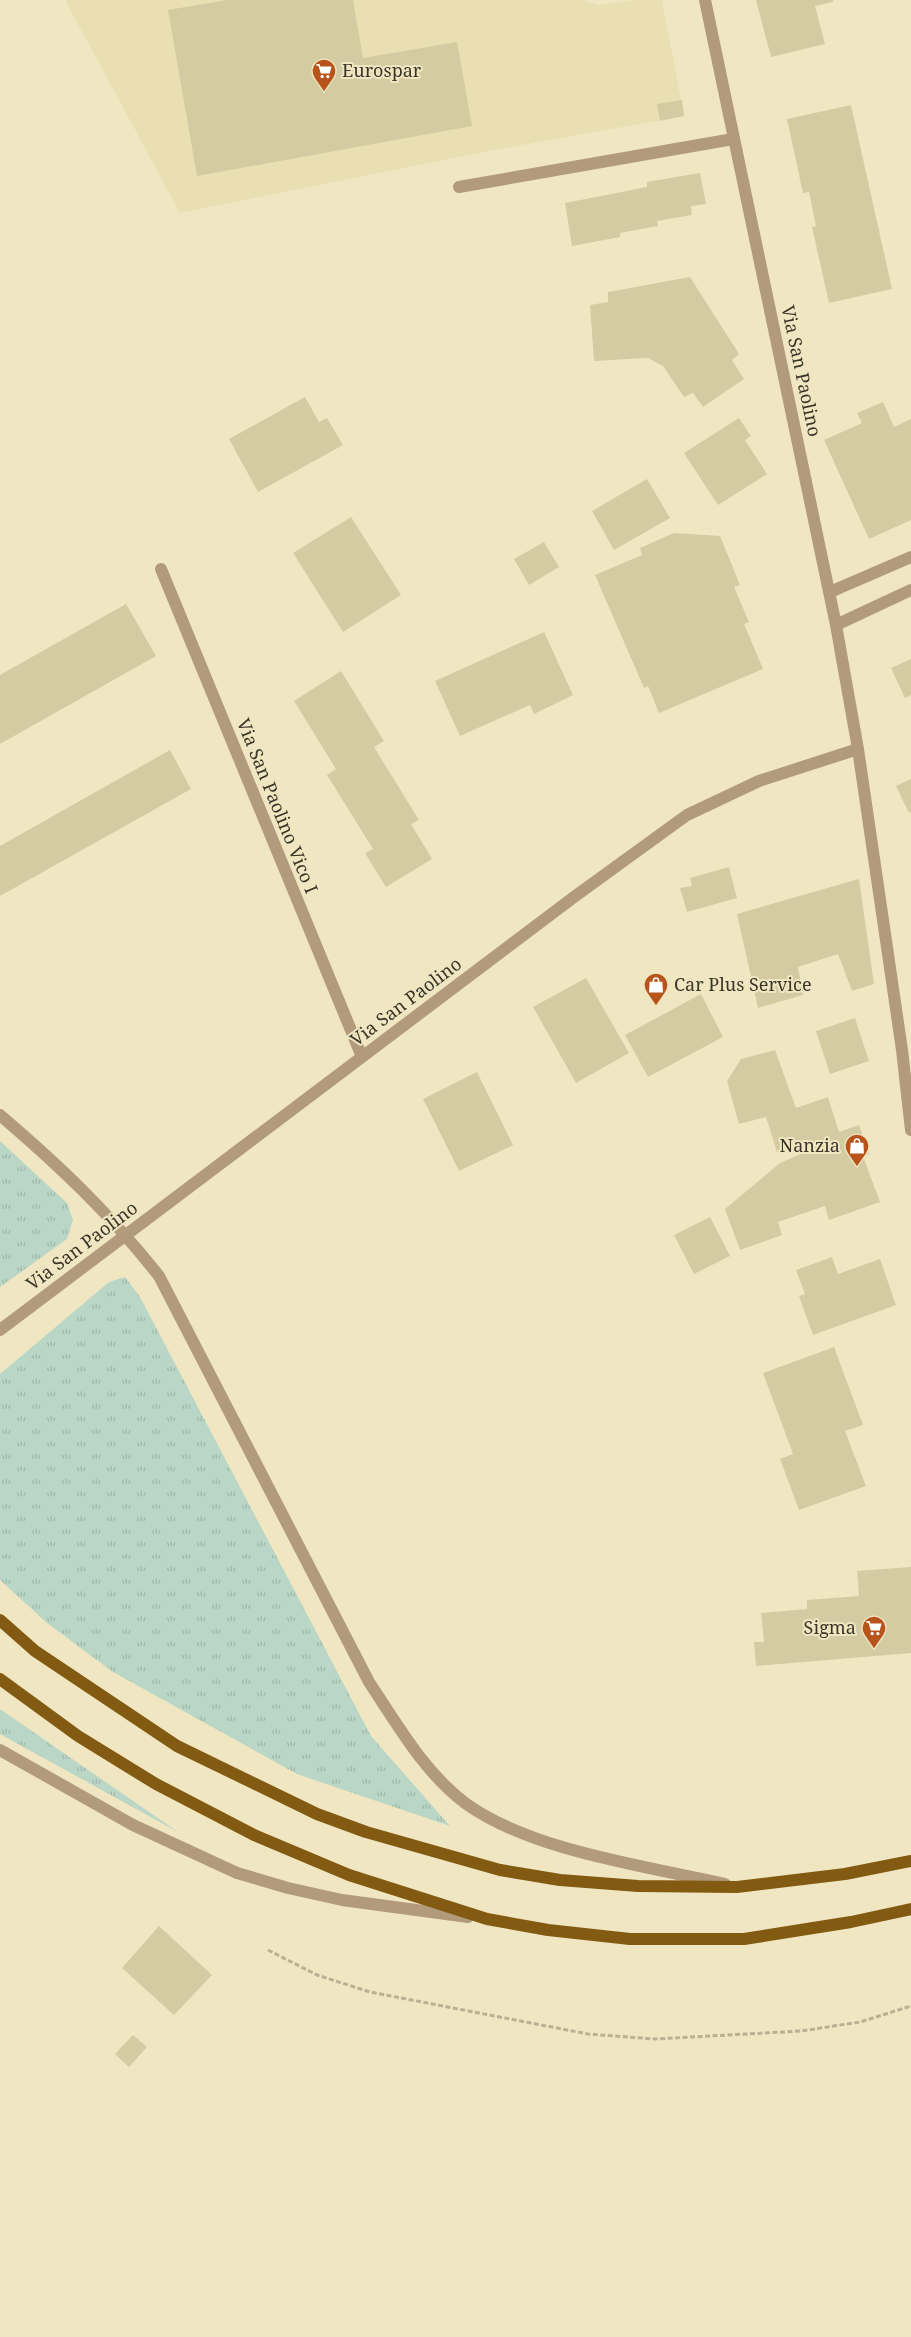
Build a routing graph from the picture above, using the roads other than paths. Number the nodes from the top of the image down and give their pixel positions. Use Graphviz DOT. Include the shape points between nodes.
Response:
graph roads {
  1 [pos="705,0"];
  2 [pos="733,139"];
  3 [pos="459,187"];
  4 [pos="911,557"];
  5 [pos="161,569"];
  6 [pos="911,590"];
  7 [pos="830,592"];
  8 [pos="836,625"];
  9 [pos="858,749"];
  10 [pos="362,1057"];
  11 [pos="0,1115"];
  12 [pos="911,1130"];
  13 [pos="126,1234"];
  14 [pos="0,1330"];
  15 [pos="0,1620"];
  16 [pos="0,1679"];
  17 [pos="0,1750"];
  18 [pos="911,1861"];
  19 [pos="737,1887"];
  20 [pos="911,1909"];
  21 [pos="487,1919"];
  1 -- 2 [label="street, Via San Paolino"];
  2 -- 3 [label="street"];
  2 -- 7 [label="street, Via San Paolino"];
  4 -- 7 [label="street"];
  5 -- 10 [label="street, Via San Paolino Vico I"];
  6 -- 8 [label="street"];
  7 -- 8 [label="street, Via San Paolino"];
  8 -- 9 [label="street, Via San Paolino"];
  9 -- 10 [label="street, Via San Paolino" via="759,780 688,816 574,897"];
  9 -- 12 [label="street, Via San Paolino"];
  10 -- 13 [label="street, Via San Paolino"];
  11 -- 13 [label="street" via="63,1169"];
  13 -- 14 [label="street, Via San Paolino"];
  13 -- 19 [label="street" via="159,1276 369,1682 408,1741 440,1780 466,1803 509,1828 550,1843"];
  15 -- 19 [label="main road" via="35,1652 177,1746 326,1817 366,1832 500,1870 560,1880 638,1886"];
  16 -- 21 [label="main road" via="78,1736 148,1779 254,1835 349,1875"];
  17 -- 21 [label="street" via="133,1825 237,1873 342,1900"];
  18 -- 19 [label="main road" via="845,1874"];
  20 -- 21 [label="main road" via="744,1939 630,1939"];
}
